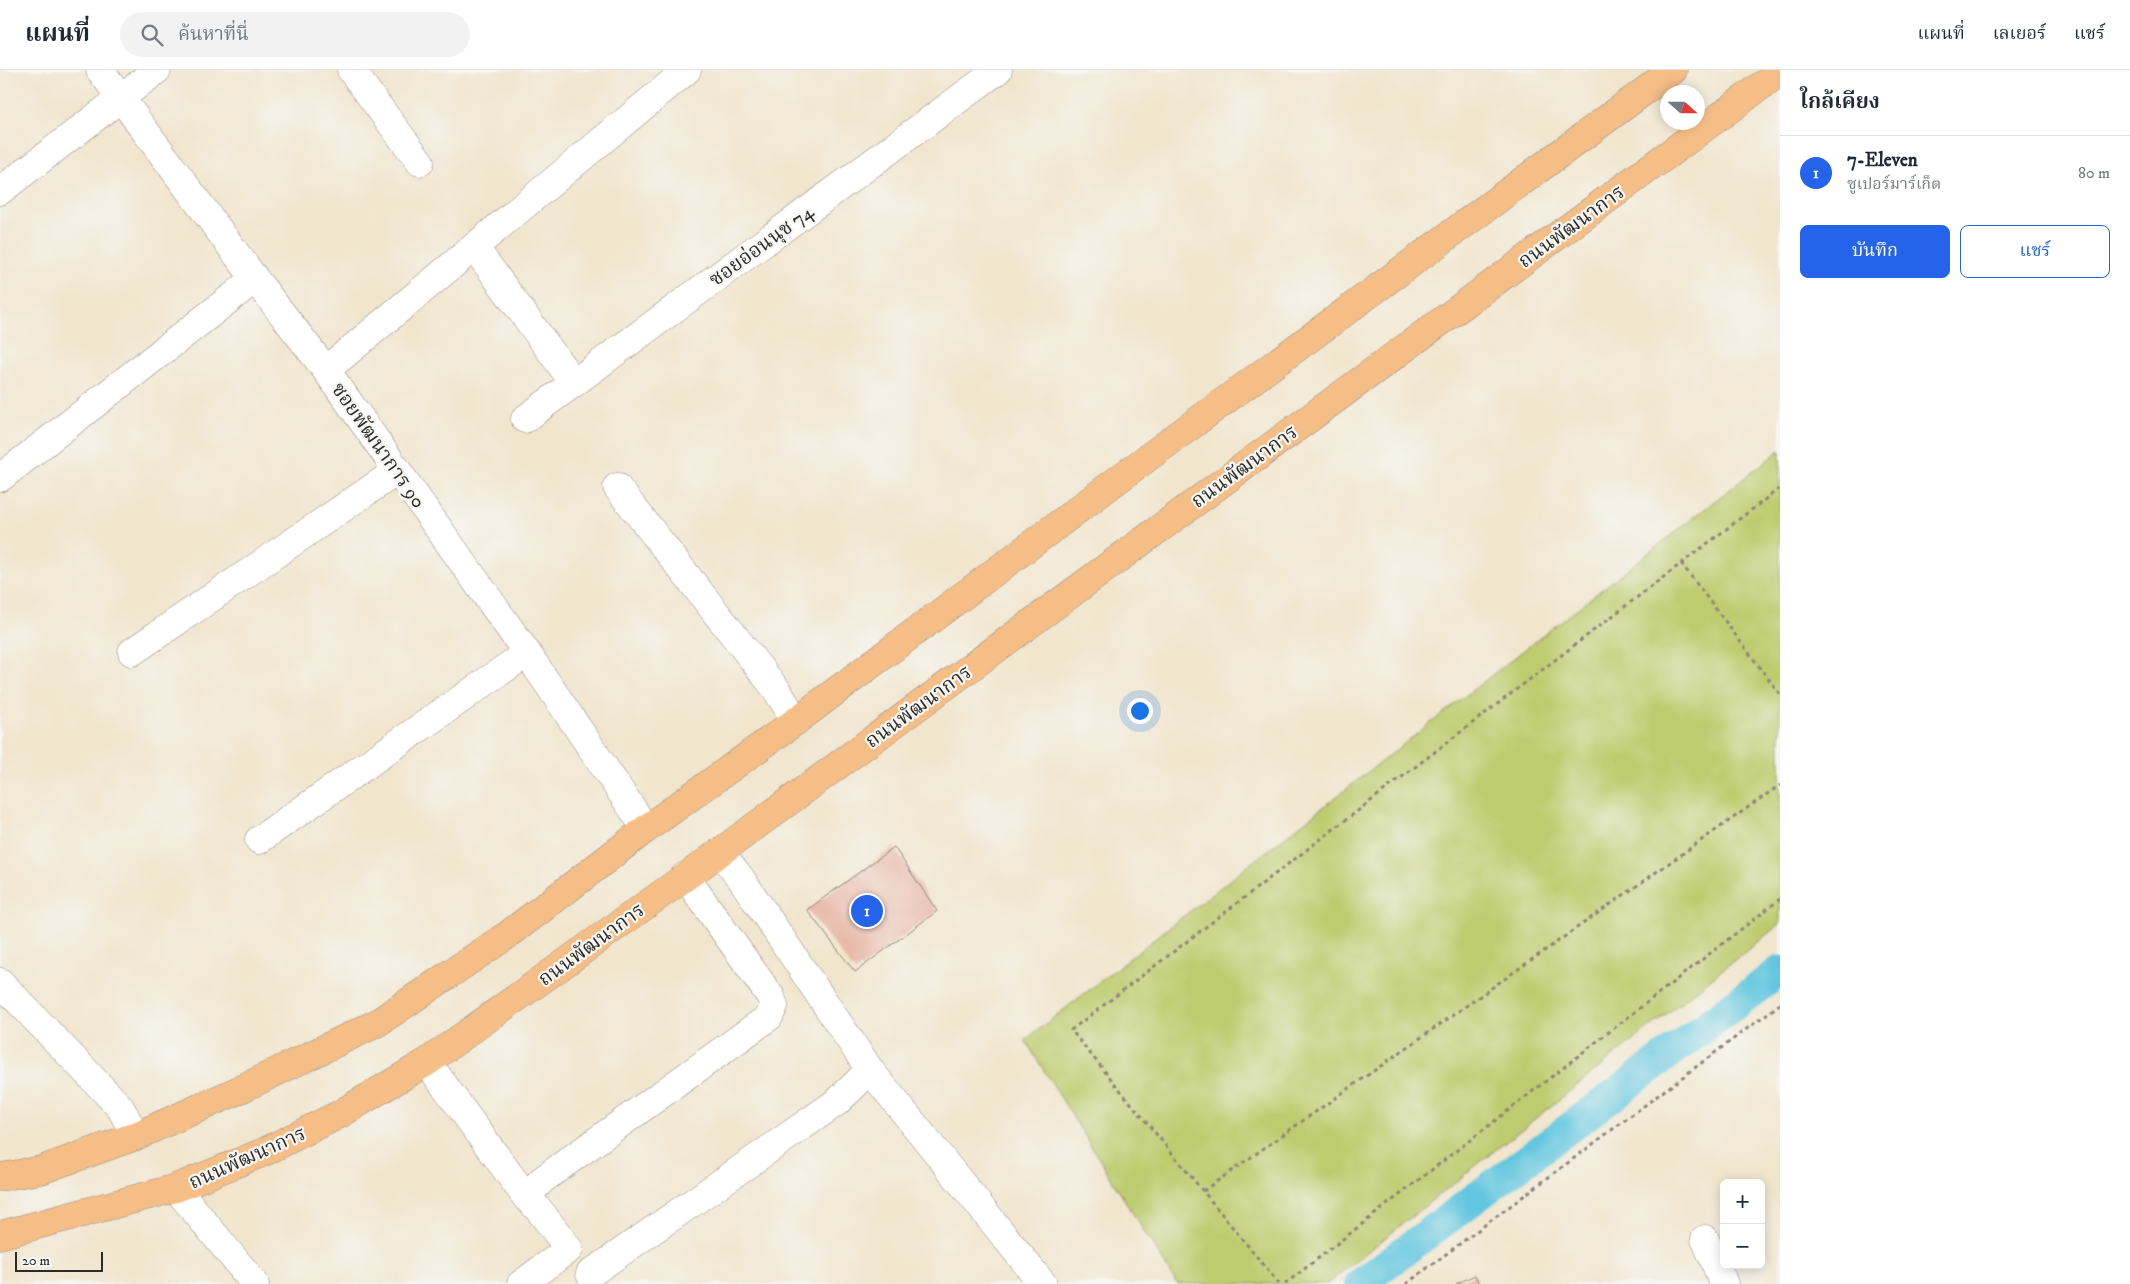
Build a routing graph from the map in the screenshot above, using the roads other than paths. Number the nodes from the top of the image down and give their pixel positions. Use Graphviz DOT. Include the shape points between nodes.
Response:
graph roads {
  1 [pos="100,70"];
  2 [pos="157,70"];
  3 [pos="351,70"];
  4 [pos="687,70"];
  5 [pos="998,70"];
  6 [pos="1673,70"];
  7 [pos="1780,72"];
  8 [pos="120,96"];
  9 [pos="420,162"];
  10 [pos="0,192"];
  11 [pos="475,248"];
  12 [pos="255,279"];
  13 [pos="326,370"];
  14 [pos="574,383"];
  15 [pos="525,419"];
  16 [pos="397,471"];
  17 [pos="0,478"];
  18 [pos="617,487"];
  19 [pos="132,652"];
  20 [pos="527,653"];
  21 [pos="796,721"];
  22 [pos="646,829"];
  23 [pos="259,840"];
  24 [pos="720,852"];
  25 [pos="685,876"];
  26 [pos="0,982"];
  27 [pos="427,1062"];
  28 [pos="870,1070"];
  29 [pos="136,1136"];
  30 [pos="0,1177"];
  31 [pos="176,1188"];
  32 [pos="526,1197"];
  33 [pos="0,1235"];
  34 [pos="1705,1239"];
  35 [pos="569,1249"];
  36 [pos="594,1279"];
  37 [pos="255,1284"];
  38 [pos="521,1284"];
  39 [pos="1043,1284"];
  40 [pos="1724,1284"];
  1 -- 8 [label="street, ซอยพัฒนาการ 90"];
  2 -- 8 [label="street"];
  3 -- 9 [label="street"];
  4 -- 11 [label="street"];
  5 -- 14 [label="street, ซอยอ่อนนุช 74"];
  6 -- 21 [label="main road"];
  7 -- 24 [label="main road, ถนนพัฒนาการ"];
  8 -- 10 [label="street"];
  8 -- 12 [label="street, ซอยพัฒนาการ 90"];
  11 -- 13 [label="street"];
  11 -- 14 [label="street"];
  12 -- 13 [label="street, ซอยพัฒนาการ 90"];
  12 -- 17 [label="street"];
  13 -- 16 [label="street, ซอยพัฒนาการ 90"];
  14 -- 15 [label="street, ซอยอ่อนนุช 74"];
  16 -- 19 [label="street"];
  16 -- 20 [label="street, ซอยพัฒนาการ 90"];
  18 -- 21 [label="street" via="776,689"];
  20 -- 22 [label="street, ซอยพัฒนาการ 90"];
  20 -- 23 [label="street"];
  21 -- 22 [label="main road"];
  22 -- 29 [label="main road" via="509,934 377,1023"];
  24 -- 25 [label="main road, ถนนพัฒนาการ"];
  24 -- 28 [label="street"];
  25 -- 27 [label="main road, ถนนพัฒนาการ"];
  25 -- 32 [label="street" via="771,997 774,1006 769,1017 542,1180"];
  26 -- 29 [label="street" via="120,1107"];
  27 -- 31 [label="main road, ถนนพัฒนาการ" via="340,1114 264,1152"];
  27 -- 32 [label="street"];
  28 -- 36 [label="street" via="837,1102"];
  28 -- 39 [label="street"];
  29 -- 30 [label="main road" via="41,1170"];
  31 -- 33 [label="main road, ถนนพัฒนาการ"];
  31 -- 37 [label="street"];
  32 -- 35 [label="street"];
  34 -- 40 [label="street"];
  35 -- 36 [label="street"];
  35 -- 38 [label="street"];
}
